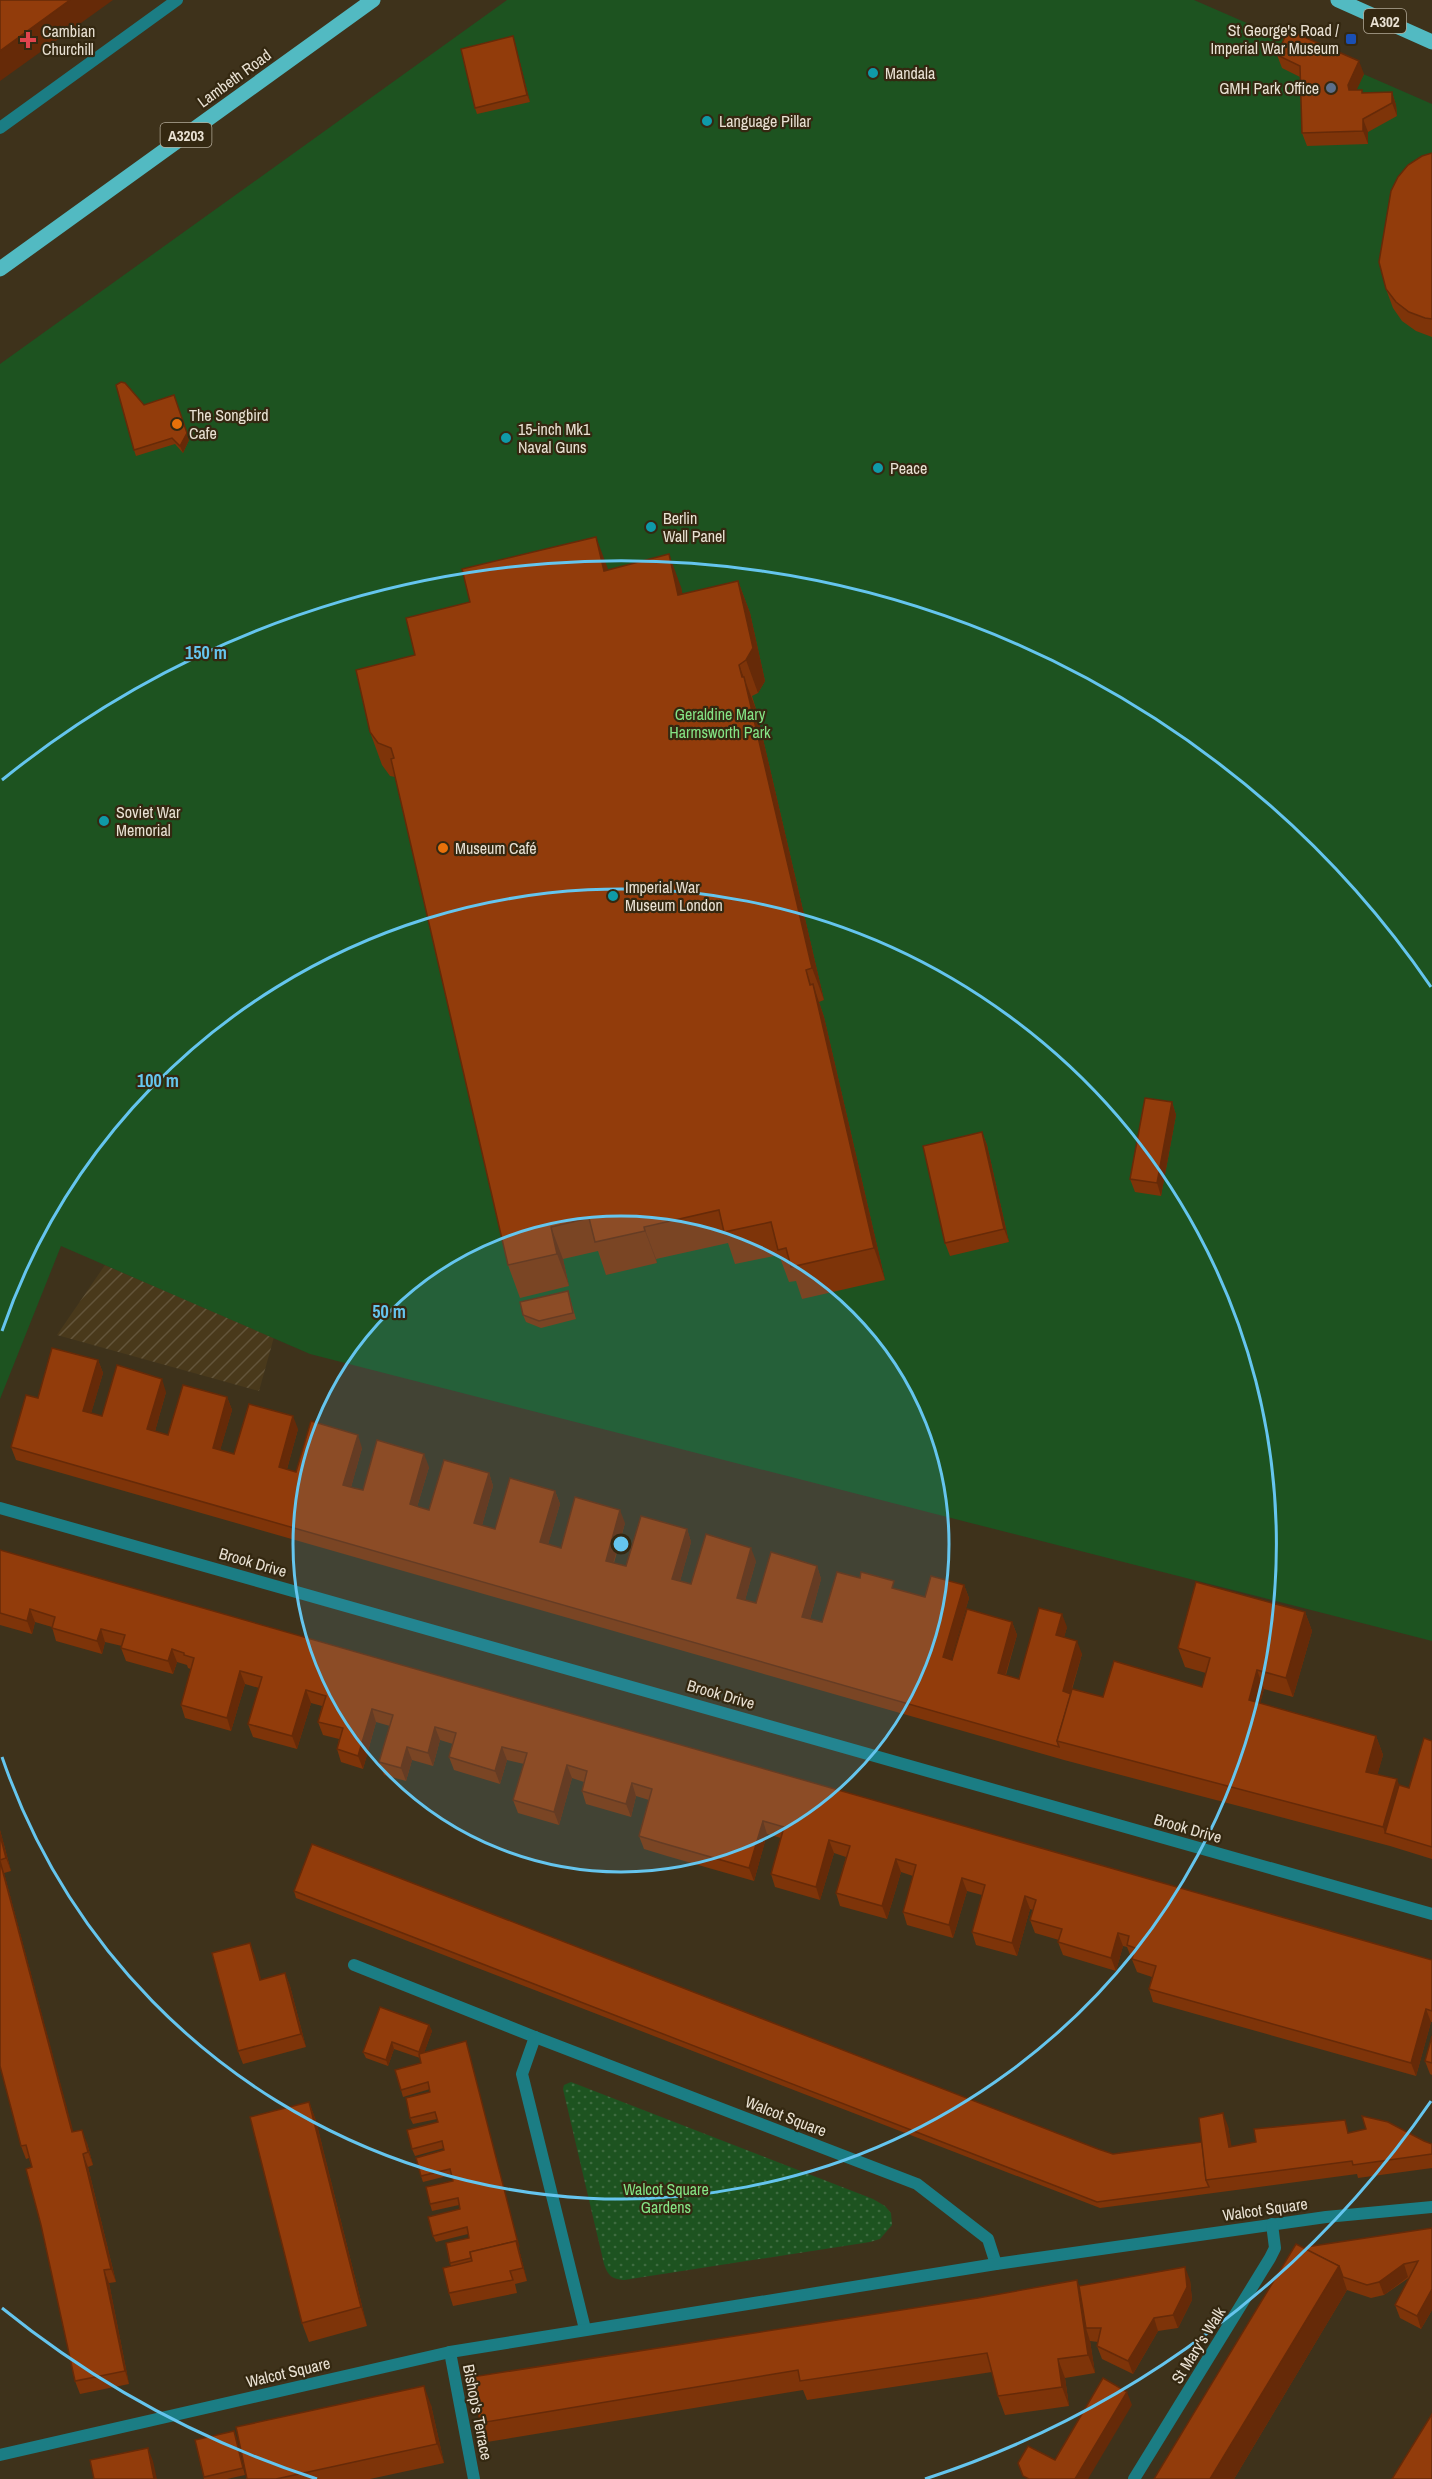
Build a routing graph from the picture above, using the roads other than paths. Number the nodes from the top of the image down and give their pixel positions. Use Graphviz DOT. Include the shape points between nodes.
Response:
graph roads {
  1 [pos="177,0"];
  2 [pos="373,0"];
  3 [pos="1338,0"];
  4 [pos="1432,42"];
  5 [pos="0,128"];
  6 [pos="0,269"];
  7 [pos="0,1508"];
  8 [pos="1432,1914"];
  9 [pos="354,1965"];
  10 [pos="535,2037"];
  11 [pos="1432,2207"];
  12 [pos="1272,2224"];
  13 [pos="996,2264"];
  14 [pos="585,2329"];
  15 [pos="450,2352"];
  16 [pos="0,2455"];
  17 [pos="474,2479"];
  18 [pos="1134,2479"];
  1 -- 5 [label="street"];
  2 -- 6 [label="main road, Lambeth Road / A3203"];
  3 -- 4 [label="main road, A302"];
  7 -- 8 [label="street, Brook Drive"];
  9 -- 10 [label="street, Walcot Square"];
  10 -- 13 [label="street, Walcot Square" via="916,2184 988,2239"];
  10 -- 14 [label="street" via="522,2074"];
  11 -- 12 [label="street, Walcot Square"];
  12 -- 13 [label="street, Walcot Square"];
  12 -- 18 [label="street, St Mary's Walk" via="1275,2248 1270,2258"];
  13 -- 14 [label="street, Walcot Square"];
  14 -- 15 [label="street, Walcot Square"];
  15 -- 16 [label="street, Walcot Square"];
  15 -- 17 [label="street, Bishop's Terrace"];
}
